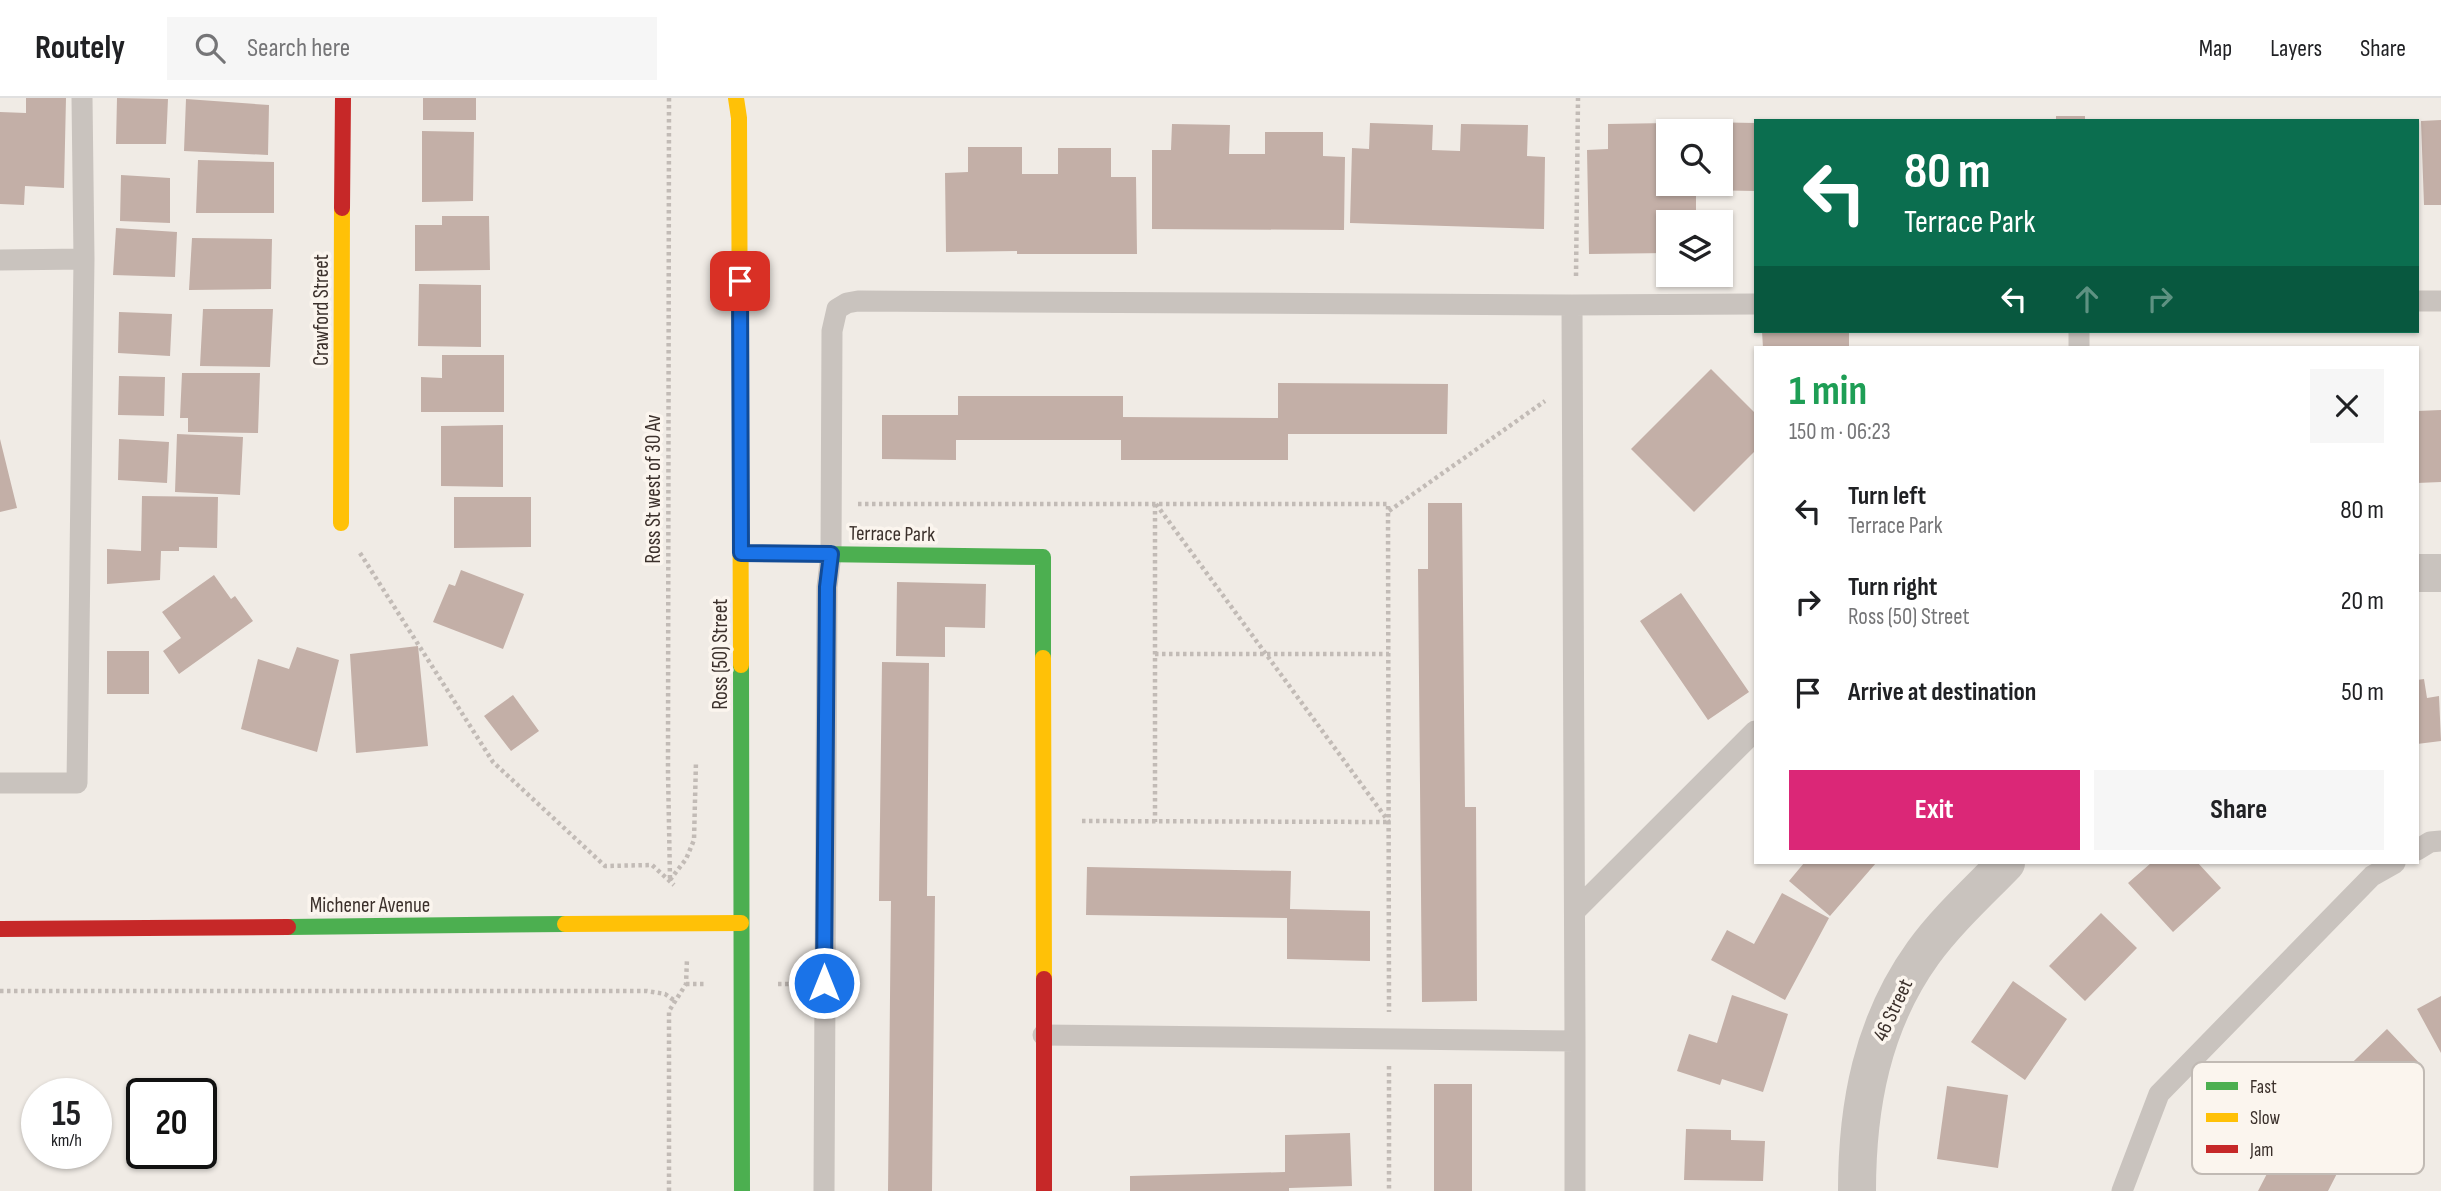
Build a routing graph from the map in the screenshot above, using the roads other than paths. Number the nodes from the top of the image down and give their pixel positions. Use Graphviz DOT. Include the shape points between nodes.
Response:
graph roads {
  1 [pos="82,98"];
  2 [pos="342,98"];
  3 [pos="736,98"];
  4 [pos="743,98"];
  5 [pos="739,118"];
  6 [pos="83,259"];
  7 [pos="0,260"];
  8 [pos="2419,301"];
  9 [pos="2441,301"];
  10 [pos="1754,304"];
  11 [pos="1572,305"];
  12 [pos="341,523"];
  13 [pos="741,553"];
  14 [pos="831,554"];
  15 [pos="2419,573"];
  16 [pos="2441,573"];
  17 [pos="1754,732"];
  18 [pos="0,783"];
  19 [pos="2441,842"];
  20 [pos="2419,849"];
  21 [pos="2005,864"];
  22 [pos="2393,864"];
  23 [pos="1574,911"];
  24 [pos="741,923"];
  25 [pos="0,929"];
  26 [pos="1043,1035"];
  27 [pos="1575,1041"];
  28 [pos="742,1191"];
  29 [pos="824,1191"];
  30 [pos="1044,1191"];
  31 [pos="1575,1191"];
  32 [pos="1857,1191"];
  33 [pos="2122,1191"];
  1 -- 6 [label="lane"];
  2 -- 12 [label="street, Crawford Street"];
  3 -- 5 [label="street, Ross (50) Street"];
  4 -- 5 [label="street, Ross (50) Street"];
  5 -- 13 [label="street, Ross (50) Street"];
  6 -- 7 [label="lane"];
  6 -- 18 [label="lane" via="77,783"];
  8 -- 9 [label="lane"];
  10 -- 11 [label="lane"];
  11 -- 14 [label="lane" via="847,303 837,309 832,331"];
  11 -- 23 [label="lane"];
  13 -- 14 [label="street, Terrace Park"];
  13 -- 24 [label="street, Ross (50) Street"];
  14 -- 26 [label="street, Terrace Park" via="1043,557"];
  14 -- 29 [label="lane" via="827,587"];
  15 -- 16 [label="street"];
  17 -- 23 [label="lane"];
  19 -- 20 [label="lane"];
  21 -- 32 [label="street, 46 Street" via="1923,953 1884,1024 1860,1114"];
  22 -- 33 [label="lane" via="2372,876 2159,1094"];
  23 -- 27 [label="lane"];
  24 -- 25 [label="street, Michener Avenue"];
  24 -- 28 [label="street, Ross (50) Street"];
  26 -- 27 [label="lane"];
  26 -- 30 [label="street"];
  27 -- 31 [label="lane"];
}
